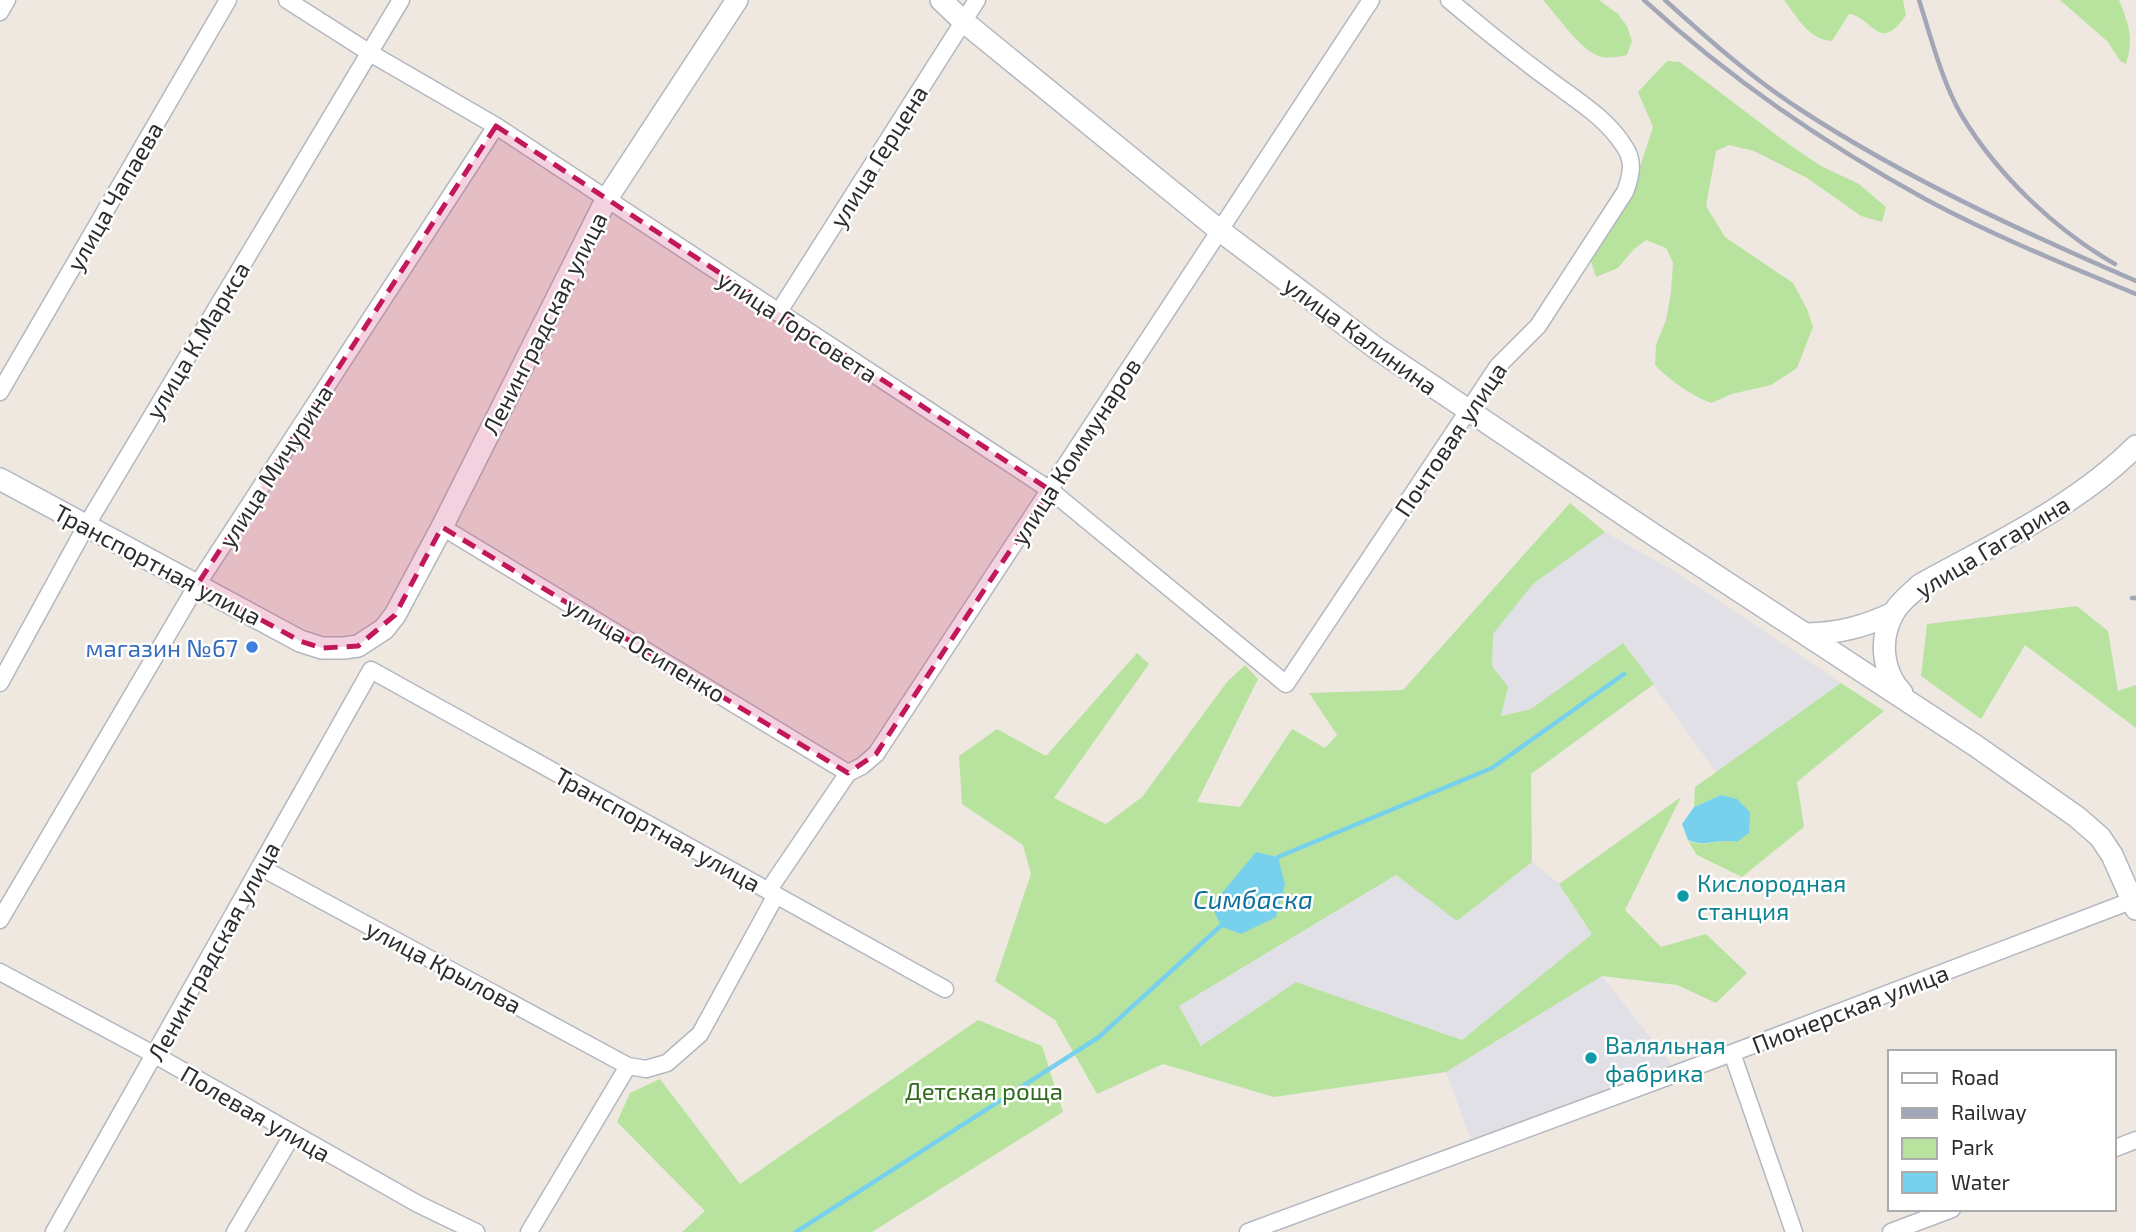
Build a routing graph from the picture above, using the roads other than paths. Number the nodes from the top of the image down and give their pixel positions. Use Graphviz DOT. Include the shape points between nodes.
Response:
graph roads {
  1 [pos="7,0"];
  2 [pos="228,0"];
  3 [pos="287,0"];
  4 [pos="401,0"];
  5 [pos="737,0"];
  6 [pos="941,0"];
  7 [pos="977,0"];
  8 [pos="1371,0"];
  9 [pos="1449,0"];
  10 [pos="0,12"];
  11 [pos="963,21"];
  12 [pos="370,52"];
  13 [pos="496,126"];
  14 [pos="606,200"];
  15 [pos="1219,230"];
  16 [pos="778,313"];
  17 [pos="0,392"];
  18 [pos="1467,412"];
  19 [pos="2136,446"];
  20 [pos="0,479"];
  21 [pos="1050,490"];
  22 [pos="86,526"];
  23 [pos="442,527"];
  24 [pos="197,585"];
  25 [pos="1893,613"];
  26 [pos="1807,634"];
  27 [pos="358,646"];
  28 [pos="371,670"];
  29 [pos="0,683"];
  30 [pos="1286,684"];
  31 [pos="1910,702"];
  32 [pos="848,773"];
  33 [pos="260,867"];
  34 [pos="772,893"];
  35 [pos="2135,903"];
  36 [pos="0,920"];
  37 [pos="0,972"];
  38 [pos="945,989"];
  39 [pos="1732,1053"];
  40 [pos="155,1055"];
  41 [pos="628,1066"];
  42 [pos="293,1134"];
  43 [pos="2136,1140"];
  44 [pos="2115,1148"];
  45 [pos="1947,1211"];
  46 [pos="54,1232"];
  47 [pos="235,1232"];
  48 [pos="476,1232"];
  49 [pos="529,1232"];
  50 [pos="1248,1232"];
  51 [pos="1794,1232"];
  52 [pos="1891,1232"];
  1 -- 10 [label="street"];
  2 -- 17 [label="street, улица Чапаева"];
  3 -- 12 [label="street, улица Горсовета"];
  4 -- 12 [label="street, улица К.Маркса"];
  5 -- 14 [label="street, Ленинградская улица"];
  6 -- 11 [label="street, улица Калинина"];
  7 -- 11 [label="street, улица Герцена"];
  8 -- 15 [label="street, улица Коммунаров"];
  9 -- 18 [label="street, Почтовая улица" via="1606,123 1625,146 1632,175 1538,326 1498,366"];
  11 -- 15 [label="street, улица Калинина"];
  11 -- 16 [label="street, улица Герцена"];
  12 -- 13 [label="street, улица Горсовета"];
  12 -- 22 [label="street, улица К.Маркса"];
  13 -- 14 [label="street, улица Горсовета"];
  13 -- 24 [label="street, улица Мичурина"];
  14 -- 16 [label="street, улица Горсовета"];
  14 -- 23 [label="street, Ленинградская улица"];
  15 -- 18 [label="street, улица Калинина"];
  15 -- 21 [label="street, улица Коммунаров"];
  16 -- 21 [label="street, улица Горсовета"];
  18 -- 26 [label="street, улица Калинина"];
  18 -- 30 [label="street, Почтовая улица"];
  19 -- 25 [label="street, улица Гагарина" via="2080,493 1920,585"];
  20 -- 22 [label="street, Транспортная улица"];
  21 -- 30 [label="street, улица Горсовета"];
  21 -- 32 [label="street, улица Коммунаров" via="876,754"];
  22 -- 24 [label="street, Транспортная улица"];
  22 -- 29 [label="street, улица К.Маркса"];
  23 -- 27 [label="street, Ленинградская улица" via="395,615 384,629"];
  23 -- 32 [label="street, улица Осипенко"];
  24 -- 27 [label="street, Транспортная улица" via="300,641 322,648"];
  24 -- 36 [label="street, улица Мичурина"];
  25 -- 26 [label="street" via="1853,629"];
  25 -- 31 [label="street, улица Гагарина" via="1884,642 1885,658 1896,687"];
  26 -- 31 [label="street, улица Калинина"];
  27 -- 28 [label="street"];
  28 -- 33 [label="street, Ленинградская улица"];
  28 -- 34 [label="street, Транспортная улица"];
  31 -- 35 [label="street, улица Калинина" via="2100,837"];
  32 -- 34 [label="street, улица Коммунаров"];
  33 -- 40 [label="street, Ленинградская улица"];
  33 -- 41 [label="street, улица Крылова"];
  34 -- 38 [label="street, Транспортная улица"];
  34 -- 41 [label="street, улица Коммунаров" via="700,1034 667,1063 646,1069"];
  35 -- 39 [label="street, Пионерская улица"];
  37 -- 40 [label="street, Полевая улица"];
  39 -- 50 [label="street, Пионерская улица"];
  39 -- 51 [label="street"];
  40 -- 42 [label="street, Полевая улица"];
  40 -- 46 [label="street, Ленинградская улица"];
  41 -- 49 [label="street"];
  42 -- 47 [label="street"];
  42 -- 48 [label="street, Полевая улица"];
  43 -- 44 [label="street"];
  45 -- 52 [label="street"];
}
